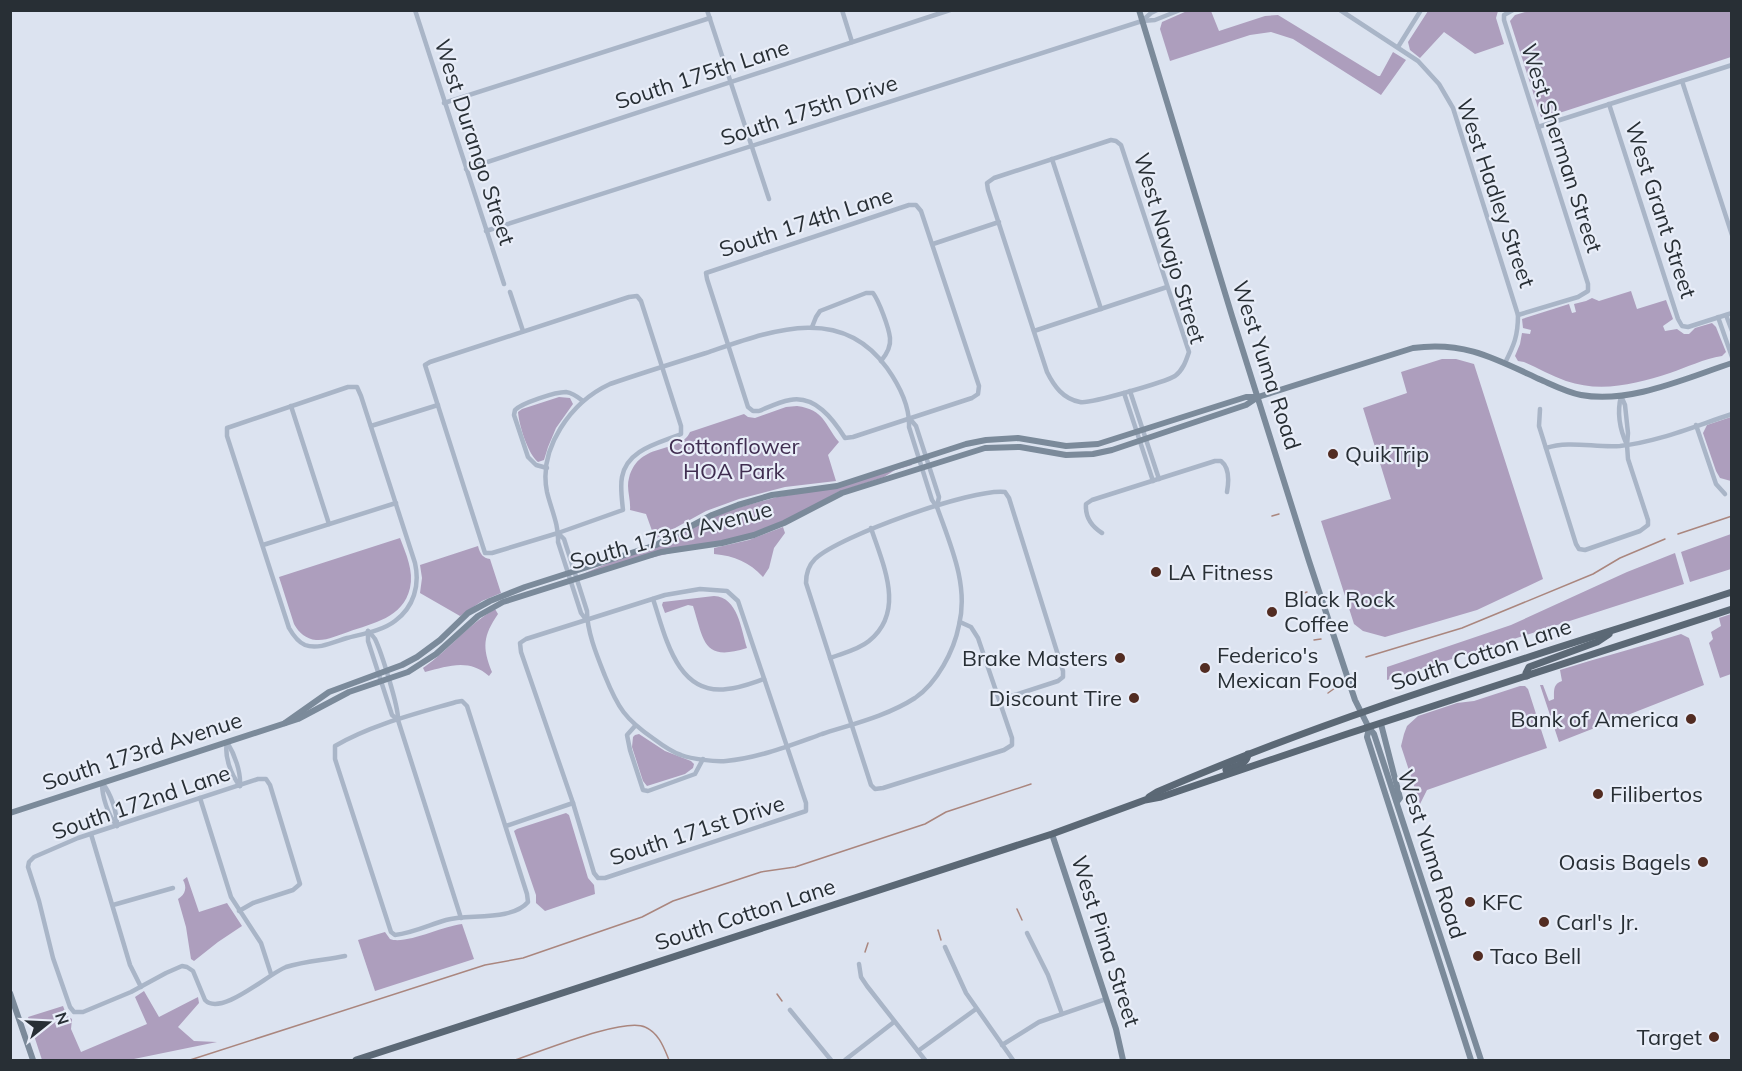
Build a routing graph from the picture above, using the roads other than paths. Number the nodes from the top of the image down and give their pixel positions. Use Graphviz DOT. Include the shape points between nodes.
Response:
graph roads {
  1 [pos="415,10"];
  2 [pos="707,10"];
  3 [pos="842,10"];
  4 [pos="950,10"];
  5 [pos="1138,10"];
  6 [pos="1157,10"];
  7 [pos="1180,10"];
  8 [pos="1340,10"];
  9 [pos="1421,10"];
  10 [pos="1513,10"];
  11 [pos="710,18"];
  12 [pos="1142,21"];
  13 [pos="852,42"];
  14 [pos="1398,47"];
  15 [pos="1731,64"];
  16 [pos="730,81"];
  17 [pos="1682,81"];
  18 [pos="444,103"];
  19 [pos="1609,104"];
  20 [pos="1538,127"];
  21 [pos="752,146"];
  22 [pos="1052,159"];
  23 [pos="466,169"];
  24 [pos="769,200"];
  25 [pos="999,222"];
  26 [pos="486,231"];
  27 [pos="1731,235"];
  28 [pos="933,244"];
  29 [pos="504,284"];
  30 [pos="1167,287"];
  31 [pos="510,292"];
  32 [pos="1101,309"];
  33 [pos="1729,314"];
  34 [pos="1518,315"];
  35 [pos="1718,317"];
  36 [pos="812,327"];
  37 [pos="523,331"];
  38 [pos="1034,331"];
  39 [pos="1731,331"];
  40 [pos="729,345"];
  41 [pos="1731,357"];
  42 [pos="881,361"];
  43 [pos="1505,363"];
  44 [pos="1731,363"];
  45 [pos="662,367"];
  46 [pos="1130,391"];
  47 [pos="1124,393"];
  48 [pos="1621,396"];
  49 [pos="1258,397"];
  50 [pos="583,401"];
  51 [pos="438,405"];
  52 [pos="291,406"];
  53 [pos="1540,409"];
  54 [pos="1731,414"];
  55 [pos="909,419"];
  56 [pos="1696,425"];
  57 [pos="371,426"];
  58 [pos="1140,431"];
  59 [pos="1143,440"];
  60 [pos="1627,445"];
  61 [pos="1546,448"];
  62 [pos="922,459"];
  63 [pos="925,466"];
  64 [pos="547,468"];
  65 [pos="1159,479"];
  66 [pos="1153,481"];
  67 [pos="1227,492"];
  68 [pos="1725,494"];
  69 [pos="396,503"];
  70 [pos="937,507"];
  71 [pos="329,524"];
  72 [pos="871,528"];
  73 [pos="1102,532"];
  74 [pos="558,533"];
  75 [pos="263,545"];
  76 [pos="571,572"];
  77 [pos="574,580"];
  78 [pos="1731,592"];
  79 [pos="654,599"];
  80 [pos="1688,606"];
  81 [pos="1731,609"];
  82 [pos="587,621"];
  83 [pos="960,622"];
  84 [pos="1693,622"];
  85 [pos="1620,628"];
  86 [pos="369,632"];
  87 [pos="830,658"];
  88 [pos="382,672"];
  89 [pos="1527,676"];
  90 [pos="764,679"];
  91 [pos="384,680"];
  92 [pos="999,700"];
  93 [pos="1362,713"];
  94 [pos="398,720"];
  95 [pos="285,723"];
  96 [pos="853,724"];
  97 [pos="1381,724"];
  98 [pos="635,726"];
  99 [pos="1368,728"];
  100 [pos="227,742"];
  101 [pos="786,746"];
  102 [pos="1248,754"];
  103 [pos="703,759"];
  104 [pos="1203,782"];
  105 [pos="102,783"];
  106 [pos="240,786"];
  107 [pos="200,798"];
  108 [pos="1145,800"];
  109 [pos="1397,802"];
  110 [pos="573,803"];
  111 [pos="10,813"];
  112 [pos="117,826"];
  113 [pos="506,826"];
  114 [pos="91,834"];
  115 [pos="1052,834"];
  116 [pos="1401,843"];
  117 [pos="173,888"];
  118 [pos="113,905"];
  119 [pos="239,911"];
  120 [pos="461,918"];
  121 [pos="1027,933"];
  122 [pos="1442,940"];
  123 [pos="945,947"];
  124 [pos="345,956"];
  125 [pos="859,964"];
  126 [pos="271,974"];
  127 [pos="141,987"];
  128 [pos="10,993"];
  129 [pos="1106,999"];
  130 [pos="976,1009"];
  131 [pos="790,1010"];
  132 [pos="1062,1014"];
  133 [pos="894,1022"];
  134 [pos="1002,1045"];
  135 [pos="918,1051"];
  136 [pos="33,1060"];
  137 [pos="356,1060"];
  138 [pos="831,1060"];
  139 [pos="845,1060"];
  140 [pos="925,1060"];
  141 [pos="1013,1060"];
  142 [pos="1123,1060"];
  143 [pos="1472,1060"];
  144 [pos="1481,1060"];
  1 -- 18 [label="street, West Durango Street"];
  2 -- 11 [label="street"];
  3 -- 13 [label="street"];
  4 -- 13 [label="street, South 175th Lane"];
  5 -- 12 [label="street, West Yuma Road"];
  6 -- 12 [label="street, South 175th Drive"];
  7 -- 12 [label="street, South 175th Drive"];
  8 -- 14 [label="street, West Hadley Street"];
  9 -- 14 [label="street"];
  10 -- 20 [label="street, West Sherman Street" via="1504,15 1504,20"];
  11 -- 16 [label="street"];
  11 -- 18 [label="street"];
  12 -- 21 [label="street, South 175th Drive"];
  12 -- 49 [label="street, West Yuma Road"];
  13 -- 16 [label="street, South 175th Lane"];
  14 -- 34 [label="street, West Hadley Street" via="1429,72 1453,108"];
  15 -- 17 [label="street"];
  16 -- 21 [label="street"];
  16 -- 23 [label="street, South 175th Lane"];
  17 -- 19 [label="street"];
  17 -- 27 [label="street"];
  18 -- 23 [label="street, West Durango Street"];
  19 -- 20 [label="street"];
  19 -- 35 [label="street, West Grant Street" via="1682,326"];
  20 -- 34 [label="street, West Sherman Street" via="1588,291"];
  21 -- 24 [label="street"];
  21 -- 26 [label="street, South 175th Drive"];
  22 -- 25 [label="street" via="987,183"];
  22 -- 30 [label="street, West Navajo Street" via="1111,140 1121,145"];
  22 -- 32 [label="street"];
  23 -- 26 [label="street, West Durango Street"];
  25 -- 28 [label="street"];
  25 -- 38 [label="street"];
  26 -- 29 [label="street, West Durango Street"];
  28 -- 40 [label="street, South 174th Lane" via="921,211 916,205 909,205 706,273"];
  28 -- 55 [label="street" via="979,386 978,394"];
  30 -- 32 [label="street"];
  30 -- 46 [label="street, West Navajo Street" via="1188,352 1184,366 1174,377"];
  31 -- 37 [label="street"];
  32 -- 38 [label="street"];
  33 -- 35 [label="street"];
  33 -- 39 [label="street, West Grant Street"];
  34 -- 43 [label="street, West Hadley Street" via="1515,344"];
  35 -- 41 [label="street, West Grant Street"];
  36 -- 40 [label="street" via="786,329"];
  36 -- 42 [label="street" via="853,339"];
  36 -- 42 [label="street" via="820,311 873,293 890,338"];
  37 -- 45 [label="street" via="637,296"];
  37 -- 51 [label="street" via="425,365"];
  38 -- 47 [label="street" via="1051,380 1065,396 1080,403"];
  40 -- 45 [label="street"];
  40 -- 55 [label="street" via="748,407 753,411 793,399 811,402 830,416 845,438"];
  42 -- 55 [label="street" via="899,385"];
  43 -- 48 [label="street, South 173rd Avenue" via="1572,393"];
  43 -- 49 [label="street, South 173rd Avenue" via="1467,349 1413,348"];
  44 -- 48 [label="street, South 173rd Avenue"];
  45 -- 50 [label="street" via="610,384"];
  45 -- 74 [label="street" via="681,434 645,448 630,459 622,476 623,510"];
  46 -- 47 [label="street"];
  46 -- 58 [label="street"];
  47 -- 58 [label="street"];
  48 -- 60 [label="street"];
  49 -- 58 [label="street, South 173rd Avenue" via="1246,397"];
  49 -- 59 [label="street, South 173rd Avenue" via="1246,405"];
  49 -- 93 [label="street, West Yuma Road"];
  50 -- 64 [label="street" via="558,433"];
  50 -- 64 [label="street" via="562,392 515,410 528,457"];
  51 -- 57 [label="street"];
  51 -- 74 [label="street" via="485,553"];
  52 -- 57 [label="street" via="357,387"];
  52 -- 71 [label="street"];
  52 -- 75 [label="street" via="227,428"];
  53 -- 61 [label="street" via="1539,426"];
  54 -- 56 [label="street"];
  55 -- 62 [label="street"];
  56 -- 60 [label="street"];
  56 -- 68 [label="street" via="1716,484"];
  57 -- 69 [label="street"];
  58 -- 59 [label="street"];
  58 -- 62 [label="street, South 173rd Avenue" via="1082,446 993,439"];
  59 -- 63 [label="street, South 173rd Avenue" via="1093,454 993,447"];
  59 -- 65 [label="street"];
  59 -- 66 [label="street"];
  60 -- 61 [label="street" via="1571,444"];
  60 -- 61 [label="street" via="1648,525 1584,550 1576,544"];
  62 -- 63 [label="street"];
  62 -- 76 [label="street, South 173rd Avenue" via="831,487 738,504 660,543"];
  63 -- 70 [label="street" via="939,497"];
  63 -- 77 [label="street, South 173rd Avenue" via="835,495 754,535 661,552"];
  64 -- 74 [label="street" via="547,490"];
  65 -- 66 [label="street"];
  65 -- 67 [label="street" via="1221,460 1229,479"];
  66 -- 73 [label="street" via="1086,504 1088,519"];
  69 -- 71 [label="street"];
  69 -- 86 [label="street" via="418,574 417,588 412,601 395,621"];
  70 -- 72 [label="street"];
  70 -- 83 [label="street" via="961,585"];
  70 -- 92 [label="street" via="998,491 1005,492 1012,510 1063,677"];
  71 -- 75 [label="street"];
  72 -- 87 [label="street" via="889,584 887,617 868,641"];
  72 -- 87 [label="street" via="818,556 808,567 806,583"];
  74 -- 76 [label="street"];
  75 -- 86 [label="street" via="289,628 296,638 305,645 316,646"];
  76 -- 77 [label="street"];
  76 -- 88 [label="street, South 173rd Avenue" via="483,604 425,652"];
  77 -- 82 [label="street" via="581,613"];
  77 -- 91 [label="street, South 173rd Avenue" via="494,606 470,621 430,659"];
  78 -- 80 [label="main road, South Cotton Lane"];
  79 -- 82 [label="street"];
  79 -- 90 [label="street" via="672,655 692,680 725,690"];
  79 -- 90 [label="street" via="700,589 726,591 738,601"];
  80 -- 84 [label="main road"];
  80 -- 85 [label="main road, South Cotton Lane"];
  81 -- 84 [label="main road, South Cotton Lane"];
  82 -- 98 [label="street" via="613,694"];
  82 -- 110 [label="street" via="520,643"];
  83 -- 92 [label="street" via="971,627 978,638"];
  83 -- 96 [label="street" via="947,658 916,697"];
  84 -- 89 [label="main road, South Cotton Lane"];
  85 -- 89 [label="main road" via="1597,642 1529,667"];
  85 -- 93 [label="main road, South Cotton Lane"];
  86 -- 88 [label="street"];
  87 -- 96 [label="street"];
  88 -- 91 [label="street"];
  88 -- 95 [label="street, South 173rd Avenue" via="329,692"];
  89 -- 97 [label="main road, South Cotton Lane"];
  90 -- 101 [label="street"];
  91 -- 94 [label="street"];
  91 -- 95 [label="street, South 173rd Avenue" via="344,694"];
  92 -- 96 [label="street" via="1012,745 883,788 871,785"];
  93 -- 99 [label="street, West Yuma Road"];
  93 -- 102 [label="main road, South Cotton Lane"];
  94 -- 113 [label="street" via="462,701 467,706"];
  94 -- 120 [label="street"];
  94 -- 120 [label="street" via="335,746 335,759 391,932 395,936"];
  95 -- 100 [label="street, South 173rd Avenue"];
  96 -- 101 [label="street"];
  97 -- 99 [label="main road, South Cotton Lane"];
  97 -- 109 [label="street" via="1400,798"];
  98 -- 103 [label="street" via="681,755"];
  98 -- 103 [label="street" via="627,735 643,790 695,774"];
  99 -- 104 [label="main road, South Cotton Lane"];
  99 -- 109 [label="street, West Yuma Road" via="1374,734"];
  99 -- 116 [label="street, West Yuma Road" via="1367,737"];
  100 -- 105 [label="street, South 173rd Avenue"];
  100 -- 106 [label="street" via="225,751 234,780"];
  101 -- 103 [label="street" via="724,762"];
  101 -- 110 [label="street, South 171st Drive" via="806,811 605,878 594,873"];
  102 -- 104 [label="main road" via="1245,762"];
  102 -- 108 [label="main road, South Cotton Lane"];
  104 -- 108 [label="main road, South Cotton Lane"];
  105 -- 111 [label="street, South 173rd Avenue"];
  105 -- 112 [label="street" via="108,790"];
  106 -- 107 [label="street, South 172nd Lane"];
  106 -- 119 [label="street, South 172nd Lane" via="258,779 266,779 270,785 300,884"];
  107 -- 112 [label="street, South 172nd Lane"];
  107 -- 119 [label="street"];
  108 -- 115 [label="main road, South Cotton Lane"];
  109 -- 122 [label="street, West Yuma Road"];
  110 -- 113 [label="street"];
  112 -- 114 [label="street, South 172nd Lane"];
  113 -- 120 [label="street" via="528,902 502,914"];
  114 -- 118 [label="street"];
  114 -- 127 [label="street, South 172nd Lane" via="29,862 53,958 74,1012"];
  115 -- 129 [label="street, West Pima Street"];
  115 -- 137 [label="main road, South Cotton Lane"];
  116 -- 122 [label="street" via="1435,938"];
  116 -- 143 [label="street, West Yuma Road"];
  117 -- 118 [label="street"];
  118 -- 127 [label="street" via="130,965"];
  119 -- 126 [label="street" via="261,943"];
  121 -- 132 [label="street"];
  122 -- 144 [label="street, West Yuma Road"];
  123 -- 130 [label="street"];
  124 -- 126 [label="street" via="290,966"];
  125 -- 133 [label="street" via="861,977"];
  126 -- 127 [label="street" via="231,1000 216,1005 205,1000 193,971 187,967 171,970"];
  128 -- 136 [label="street"];
  129 -- 132 [label="street"];
  129 -- 142 [label="street, West Pima Street"];
  130 -- 134 [label="street"];
  130 -- 135 [label="street"];
  131 -- 138 [label="street"];
  132 -- 134 [label="street" via="1032,1025"];
  133 -- 135 [label="street"];
  133 -- 139 [label="street"];
  134 -- 141 [label="street"];
  135 -- 140 [label="street"];
}
